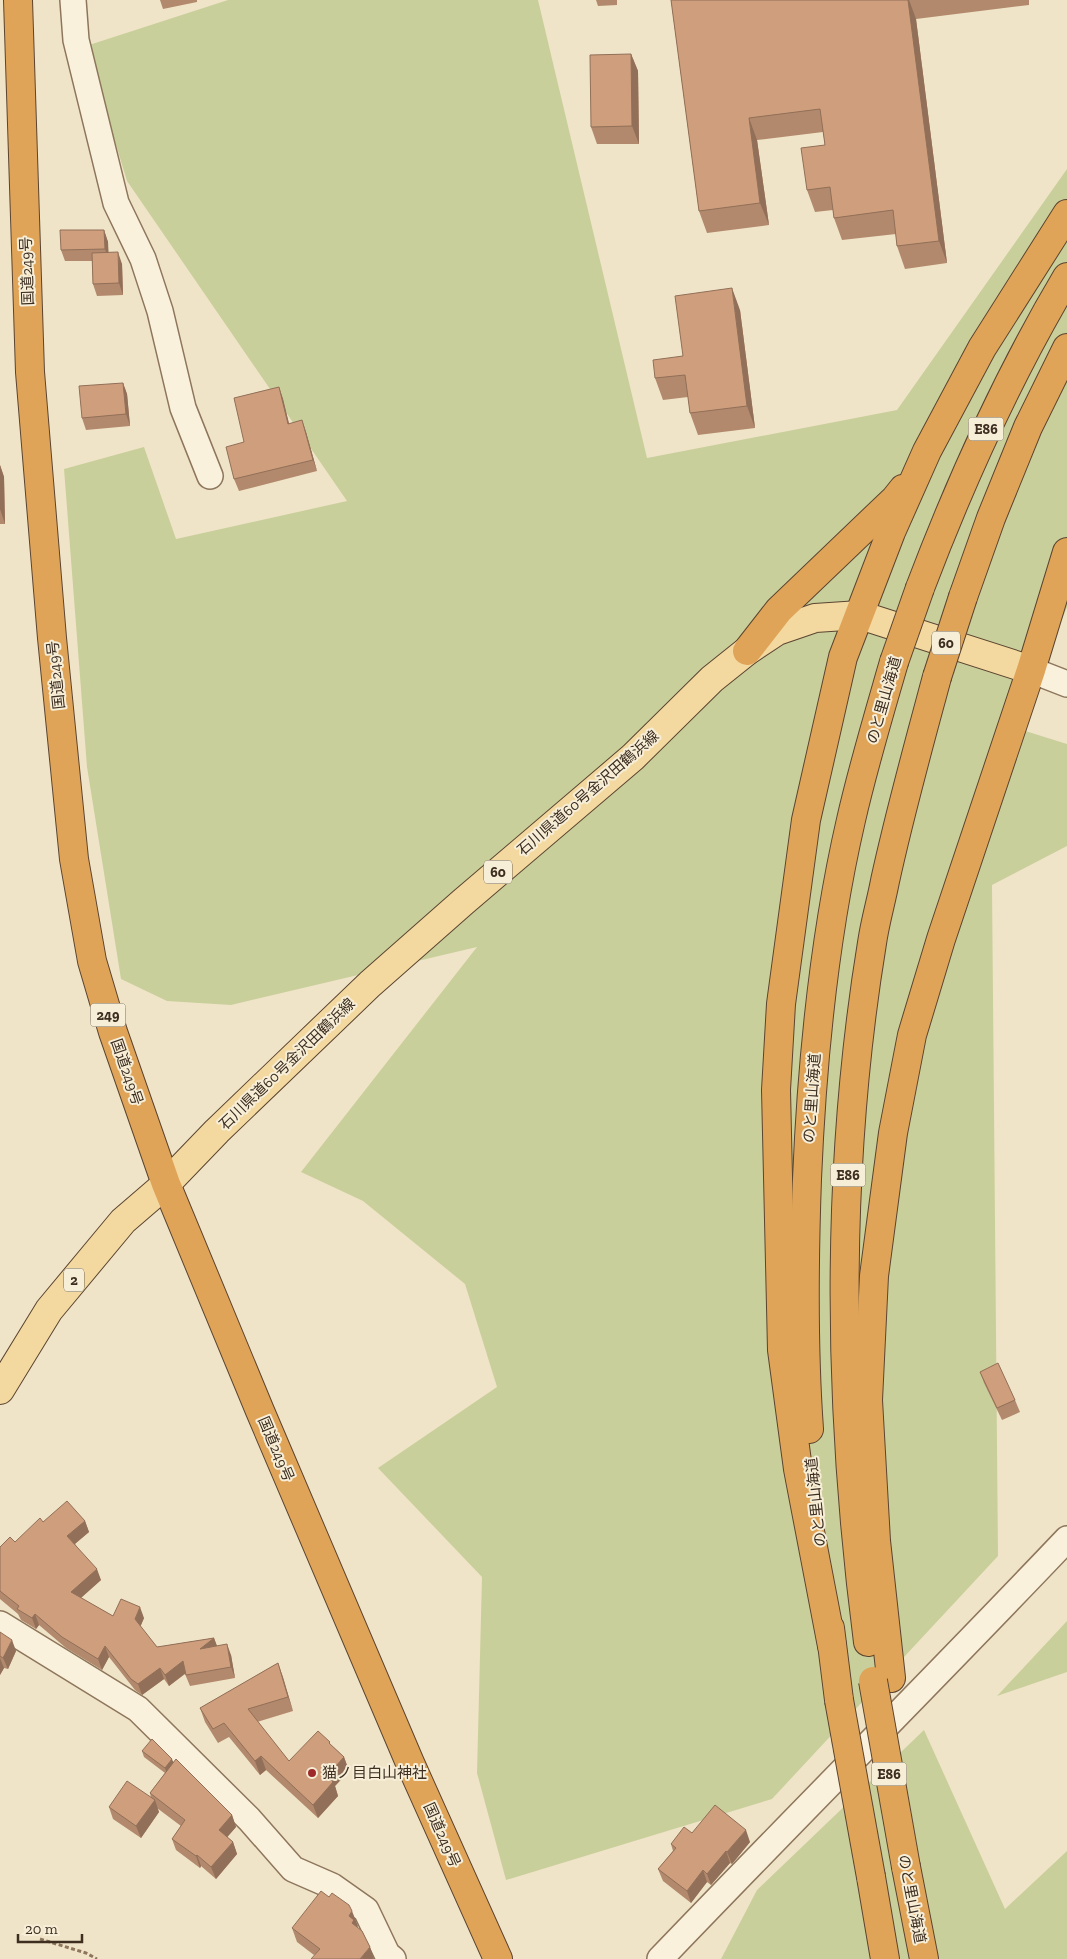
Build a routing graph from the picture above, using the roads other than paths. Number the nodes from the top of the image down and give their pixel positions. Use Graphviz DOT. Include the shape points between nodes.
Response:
graph roads {
  1 [pos="18,0"];
  2 [pos="74,0"];
  3 [pos="1067,214"];
  4 [pos="1067,277"];
  5 [pos="1067,348"];
  6 [pos="921,465"];
  7 [pos="210,476"];
  8 [pos="1067,552"];
  9 [pos="860,615"];
  10 [pos="746,651"];
  11 [pos="1031,670"];
  12 [pos="1067,684"];
  13 [pos="166,1184"];
  14 [pos="0,1390"];
  15 [pos="1067,1539"];
  16 [pos="0,1624"];
  17 [pos="832,1646"];
  18 [pos="882,1679"];
  19 [pos="393,1959"];
  20 [pos="498,1959"];
  21 [pos="660,1959"];
  22 [pos="885,1959"];
  23 [pos="924,1959"];
  1 -- 13 [label="highway, 国道249号 / 249" via="30,372 74,859 92,961"];
  2 -- 7 [label="street" via="76,40 116,203 143,259 160,311 183,408"];
  3 -- 6 [label="highway" via="982,348"];
  4 -- 17 [label="highway, のと里山海道 / E86, bridge" via="1036,329 994,412 920,588 894,662 851,821 829,935 815,1043 804,1271 805,1369 818,1530"];
  5 -- 18 [label="highway, E86, bridge" via="1028,427 963,597 937,677 897,828 872,941 858,1047 850,1150 844,1282 845,1382 855,1529"];
  6 -- 9 [label="highway" via="891,532"];
  6 -- 10 [label="highway" via="895,500 779,610"];
  8 -- 11 [label="highway"];
  9 -- 10 [label="main road, 石川県道60号金沢田鶴浜線 / 60" via="815,618 778,632"];
  9 -- 11 [label="main road, 60"];
  9 -- 17 [label="highway" via="843,657 806,820 782,1004 776,1090 782,1350 798,1469"];
  10 -- 13 [label="main road, 石川県道60号金沢田鶴浜線 / 60" via="712,679 633,757 370,984"];
  11 -- 12 [label="street"];
  11 -- 18 [label="highway" via="929,978 912,1035 893,1132 874,1276 868,1400"];
  13 -- 14 [label="main road, 2" via="123,1221 49,1310"];
  13 -- 20 [label="highway, 国道249号 / 249" via="406,1754"];
  15 -- 21 [label="street"];
  16 -- 19 [label="street" via="138,1709 249,1819 293,1869 332,1886 366,1910 387,1954"];
  17 -- 22 [label="highway, のと里山海道 / E86, bridge"];
  18 -- 23 [label="highway, のと里山海道 / E86, bridge" via="893,1794"];
}
